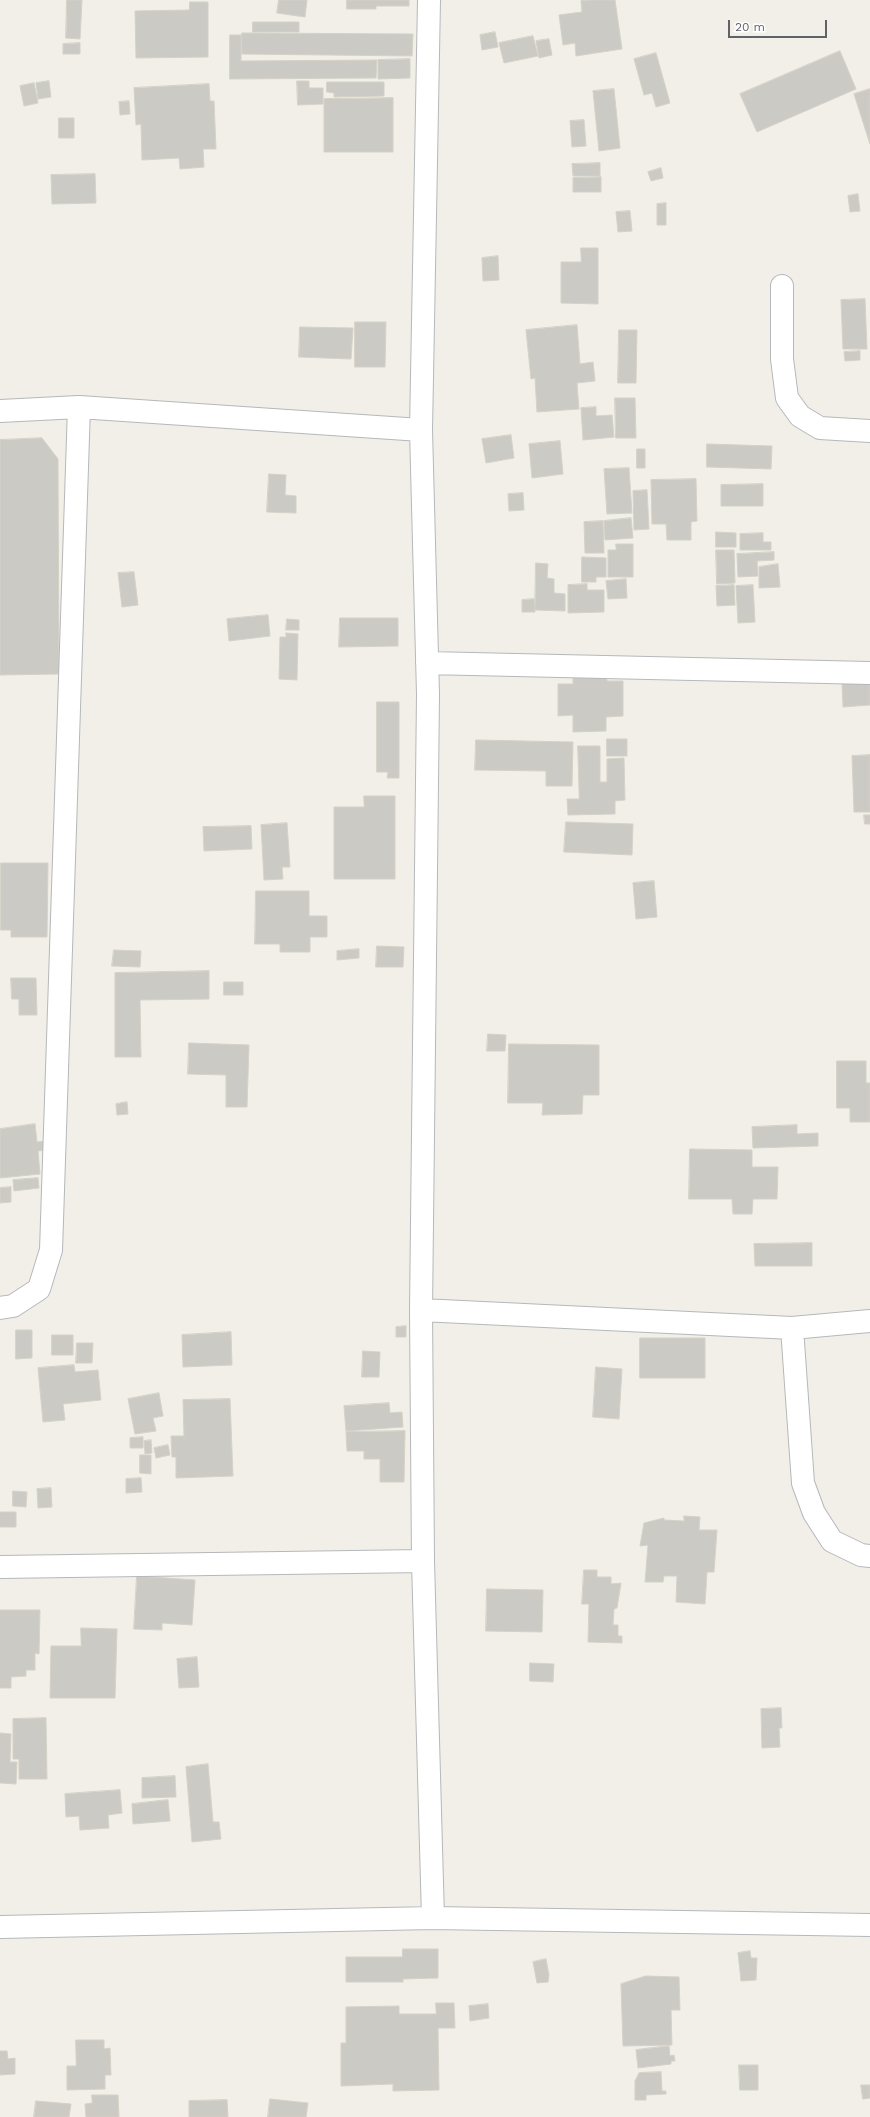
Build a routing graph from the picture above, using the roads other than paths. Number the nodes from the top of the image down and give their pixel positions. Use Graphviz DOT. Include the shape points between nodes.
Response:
graph roads {
  1 [pos="429,0"];
  2 [pos="782,286"];
  3 [pos="79,407"];
  4 [pos="0,411"];
  5 [pos="421,430"];
  6 [pos="870,431"];
  7 [pos="426,663"];
  8 [pos="870,673"];
  9 [pos="0,1308"];
  10 [pos="421,1310"];
  11 [pos="870,1321"];
  12 [pos="792,1328"];
  13 [pos="870,1556"];
  14 [pos="423,1561"];
  15 [pos="0,1567"];
  16 [pos="433,1918"];
  17 [pos="870,1925"];
  18 [pos="0,1927"];
  1 -- 5 [label="street"];
  2 -- 6 [label="street" via="782,359 787,398 800,416 820,428"];
  3 -- 4 [label="street"];
  3 -- 5 [label="street"];
  3 -- 9 [label="street" via="51,1250 39,1289 14,1306"];
  5 -- 7 [label="street"];
  7 -- 8 [label="street"];
  7 -- 10 [label="street"];
  10 -- 12 [label="street"];
  10 -- 14 [label="street"];
  11 -- 12 [label="street"];
  12 -- 13 [label="street" via="803,1484 814,1513 832,1541 861,1555"];
  14 -- 15 [label="street"];
  14 -- 16 [label="street"];
  16 -- 17 [label="street"];
  16 -- 18 [label="street"];
}
